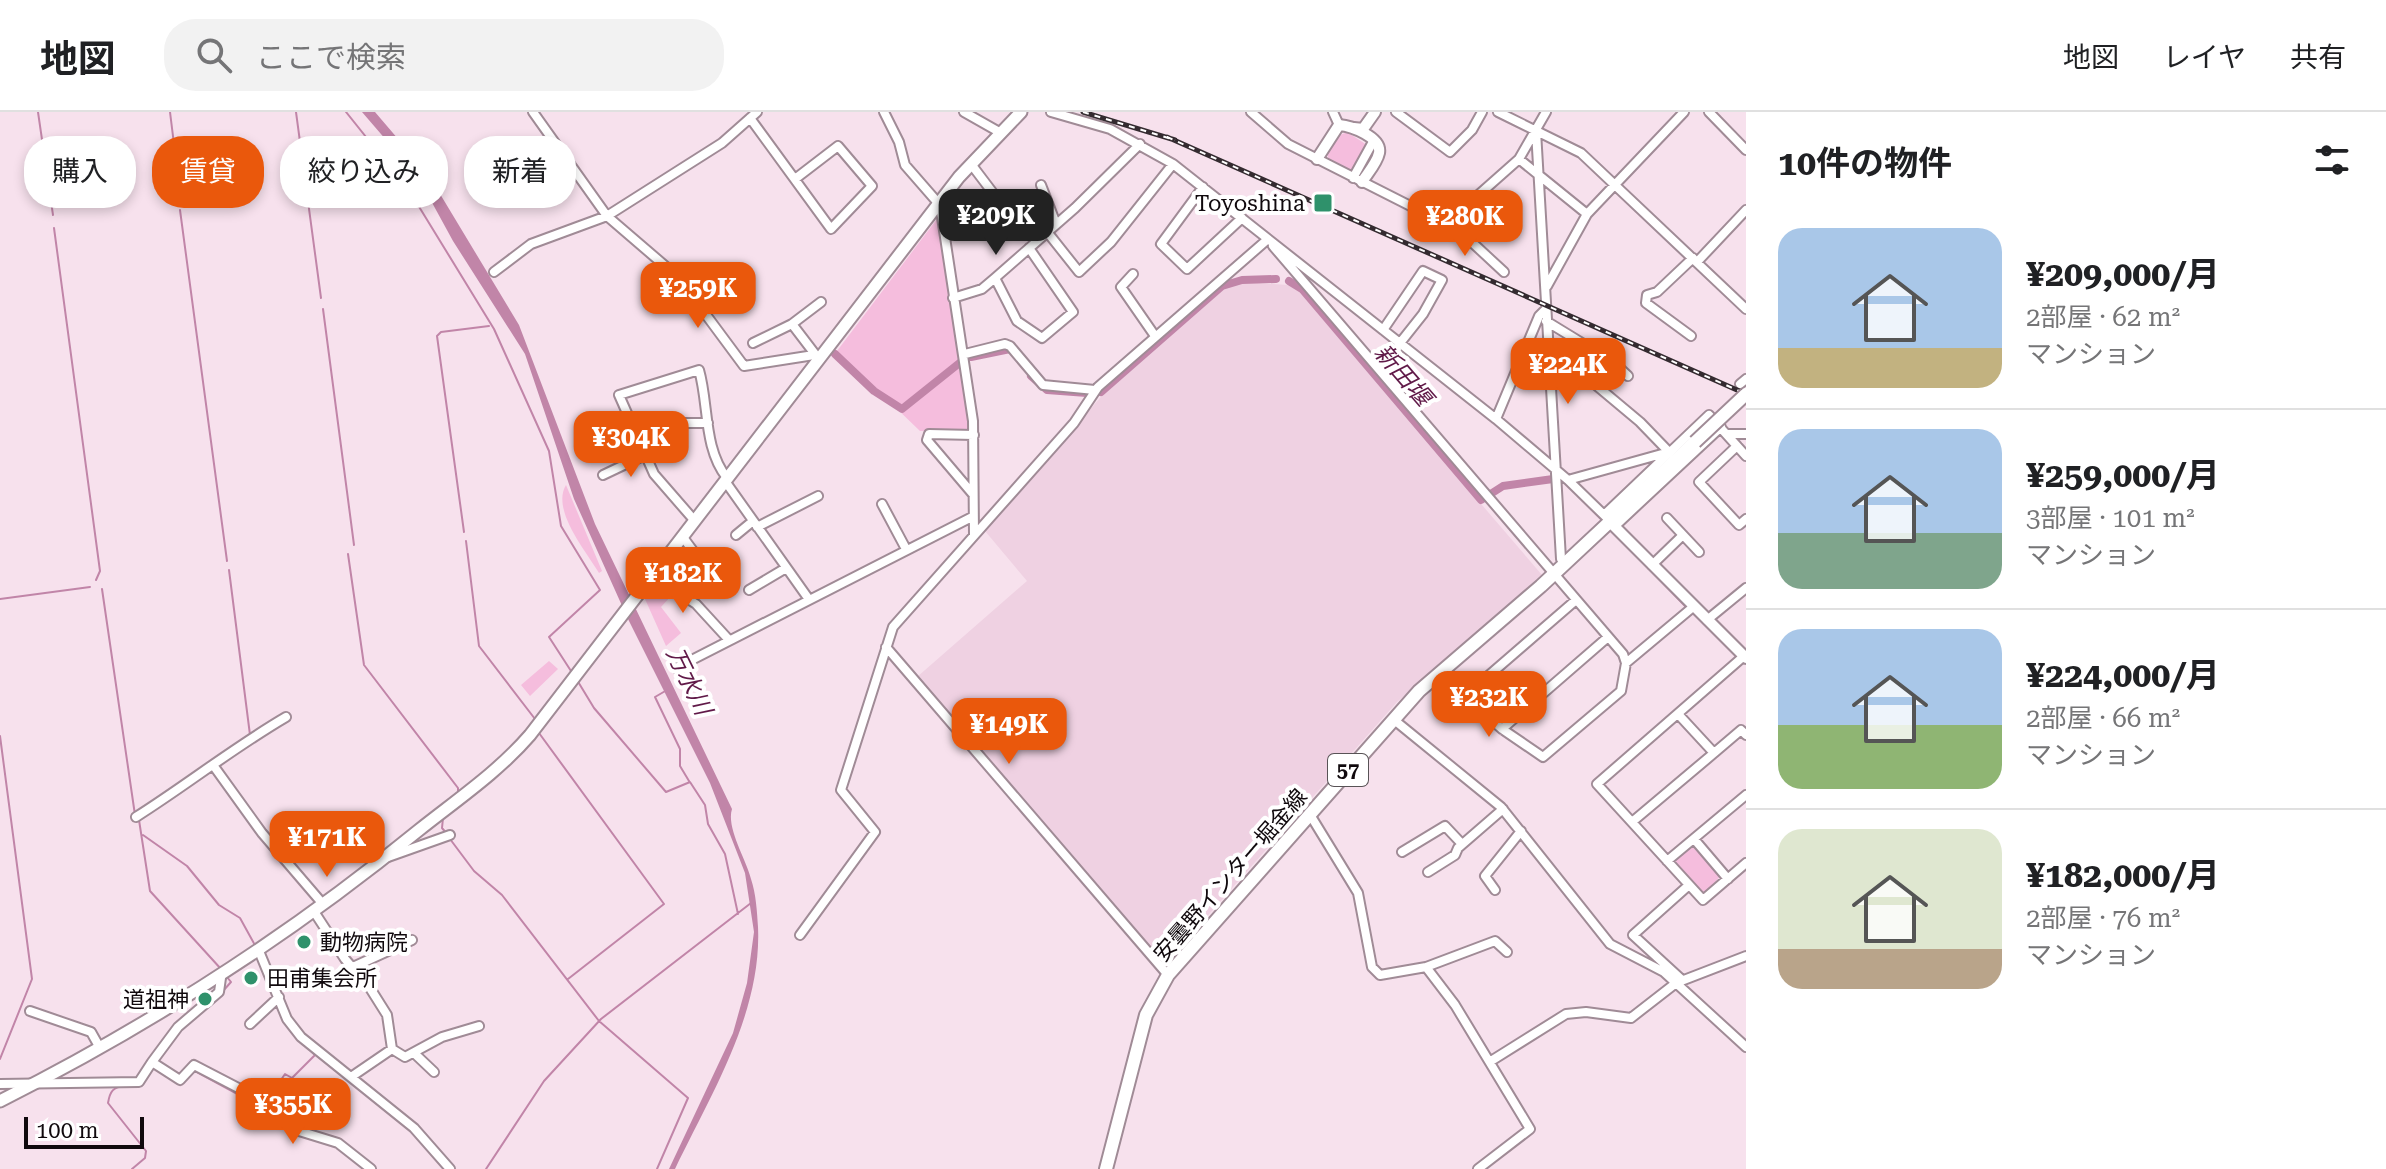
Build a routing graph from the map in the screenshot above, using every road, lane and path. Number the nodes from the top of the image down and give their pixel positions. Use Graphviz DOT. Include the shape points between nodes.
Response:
graph roads {
  1 [pos="533,112"];
  2 [pos="884,112"];
  3 [pos="964,112"];
  4 [pos="1021,112"];
  5 [pos="1051,112"];
  6 [pos="1252,112"];
  7 [pos="1333,112"];
  8 [pos="1375,112"];
  9 [pos="1396,112"];
  10 [pos="1482,112"];
  11 [pos="1498,112"];
  12 [pos="1546,112"];
  13 [pos="1684,112"];
  14 [pos="1709,112"];
  15 [pos="753,115"];
  16 [pos="1369,123"];
  17 [pos="1339,125"];
  18 [pos="1354,128"];
  19 [pos="1536,131"];
  20 [pos="1001,133"];
  21 [pos="1374,140"];
  22 [pos="1140,144"];
  23 [pos="1746,150"];
  24 [pos="1317,159"];
  25 [pos="1519,159"];
  26 [pos="971,164"];
  27 [pos="1173,164"];
  28 [pos="1537,172"];
  29 [pos="795,179"];
  30 [pos="1358,180"];
  31 [pos="1615,184"];
  32 [pos="1041,185"];
  33 [pos="1203,187"];
  34 [pos="939,204"];
  35 [pos="1746,210"];
  36 [pos="1587,214"];
  37 [pos="1002,215"];
  38 [pos="607,216"];
  39 [pos="1242,218"];
  40 [pos="1449,221"];
  41 [pos="1056,224"];
  42 [pos="1048,233"];
  43 [pos="1268,239"];
  44 [pos="1029,248"];
  45 [pos="1695,260"];
  46 [pos="494,272"];
  47 [pos="1504,272"];
  48 [pos="1133,274"];
  49 [pos="995,278"];
  50 [pos="1547,286"];
  51 [pos="953,298"];
  52 [pos="821,302"];
  53 [pos="1746,309"];
  54 [pos="1545,310"];
  55 [pos="1546,321"];
  56 [pos="792,324"];
  57 [pos="1383,330"];
  58 [pos="1155,336"];
  59 [pos="1691,336"];
  60 [pos="753,343"];
  61 [pos="1400,343"];
  62 [pos="1548,345"];
  63 [pos="965,354"];
  64 [pos="816,357"];
  65 [pos="1628,376"];
  66 [pos="1744,386"];
  67 [pos="1095,390"];
  68 [pos="1496,419"];
  69 [pos="708,423"];
  70 [pos="1724,431"];
  71 [pos="1746,434"];
  72 [pos="636,435"];
  73 [pos="974,435"];
  74 [pos="1737,446"];
  75 [pos="1669,452"];
  76 [pos="645,455"];
  77 [pos="1746,456"];
  78 [pos="1556,469"];
  79 [pos="603,475"];
  80 [pos="726,479"];
  81 [pos="1568,480"];
  82 [pos="972,493"];
  83 [pos="818,496"];
  84 [pos="882,504"];
  85 [pos="972,517"];
  86 [pos="1667,518"];
  87 [pos="1746,519"];
  88 [pos="694,520"];
  89 [pos="1610,521"];
  90 [pos="755,524"];
  91 [pos="736,535"];
  92 [pos="974,535"];
  93 [pos="1683,535"];
  94 [pos="682,536"];
  95 [pos="906,549"];
  96 [pos="1699,552"];
  97 [pos="699,559"];
  98 [pos="1565,564"];
  99 [pos="1652,565"];
  100 [pos="786,568"];
  101 [pos="1554,575"];
  102 [pos="652,576"];
  103 [pos="1746,588"];
  104 [pos="749,590"];
  105 [pos="808,598"];
  106 [pos="1576,600"];
  107 [pos="1693,607"];
  108 [pos="1707,620"];
  109 [pos="1608,637"];
  110 [pos="729,640"];
  111 [pos="886,647"];
  112 [pos="1745,657"];
  113 [pos="1626,663"];
  114 [pos="676,668"];
  115 [pos="1678,714"];
  116 [pos="286,717"];
  117 [pos="1393,719"];
  118 [pos="1502,729"];
  119 [pos="1746,735"];
  120 [pos="1714,753"];
  121 [pos="213,765"];
  122 [pos="1746,795"];
  123 [pos="1503,809"];
  124 [pos="1309,813"];
  125 [pos="136,817"];
  126 [pos="1632,822"];
  127 [pos="1521,831"];
  128 [pos="450,835"];
  129 [pos="1694,839"];
  130 [pos="1462,844"];
  131 [pos="1402,852"];
  132 [pos="388,857"];
  133 [pos="1667,861"];
  134 [pos="1746,863"];
  135 [pos="1428,872"];
  136 [pos="1728,879"];
  137 [pos="1689,885"];
  138 [pos="1495,890"];
  139 [pos="318,907"];
  140 [pos="800,935"];
  141 [pos="1636,939"];
  142 [pos="412,940"];
  143 [pos="259,951"];
  144 [pos="1507,952"];
  145 [pos="1620,952"];
  146 [pos="1746,956"];
  147 [pos="353,967"];
  148 [pos="1426,967"];
  149 [pos="1168,975"];
  150 [pos="221,978"];
  151 [pos="1679,981"];
  152 [pos="279,997"];
  153 [pos="30,1011"];
  154 [pos="250,1024"];
  155 [pos="479,1026"];
  156 [pos="1746,1047"];
  157 [pos="100,1048"];
  158 [pos="392,1049"];
  159 [pos="414,1053"];
  160 [pos="1491,1061"];
  161 [pos="152,1062"];
  162 [pos="434,1072"];
  163 [pos="351,1077"];
  164 [pos="38,1082"];
  165 [pos="0,1084"];
  166 [pos="0,1101"];
  167 [pos="371,1169"];
  168 [pos="450,1169"];
  169 [pos="1106,1169"];
  170 [pos="1478,1169"];
  1 -- 38 [label="street"];
  2 -- 34 [label="street" via="905,165"];
  3 -- 20 [label="street"];
  4 -- 20 [label="main road"];
  5 -- 22 [label="street"];
  6 -- 24 [label="street" via="1288,144"];
  7 -- 17 [label="street"];
  8 -- 16 [label="street"];
  9 -- 10 [label="street" via="1450,152"];
  11 -- 19 [label="street"];
  12 -- 19 [label="street"];
  13 -- 31 [label="street"];
  14 -- 23 [label="street"];
  15 -- 29 [label="street"];
  15 -- 38 [label="street" via="722,143"];
  16 -- 18 [label="street"];
  16 -- 21 [label="street"];
  17 -- 18 [label="street"];
  17 -- 24 [label="street"];
  18 -- 21 [label="street"];
  19 -- 25 [label="street"];
  19 -- 28 [label="street"];
  19 -- 31 [label="street" via="1581,153"];
  20 -- 26 [label="main road"];
  21 -- 30 [label="street" via="1379,153"];
  22 -- 27 [label="street"];
  22 -- 41 [label="street"];
  24 -- 30 [label="street"];
  25 -- 28 [label="street"];
  25 -- 40 [label="street"];
  26 -- 34 [label="main road"];
  26 -- 37 [label="street" via="996,197"];
  27 -- 33 [label="street"];
  27 -- 42 [label="street" via="1111,242 1079,272"];
  28 -- 36 [label="street"];
  28 -- 50 [label="street"];
  29 -- 29 [label="street" via="838,146 872,186 831,229"];
  30 -- 40 [label="street"];
  31 -- 36 [label="street"];
  31 -- 45 [label="street"];
  32 -- 41 [label="street"];
  33 -- 39 [label="street"];
  33 -- 39 [label="street" via="1161,244 1187,269"];
  34 -- 51 [label="street"];
  34 -- 64 [label="main road"];
  35 -- 45 [label="street"];
  36 -- 50 [label="street"];
  38 -- 46 [label="street" via="531,244"];
  38 -- 64 [label="street" via="678,277 744,366"];
  39 -- 43 [label="street"];
  40 -- 47 [label="street"];
  41 -- 42 [label="street"];
  42 -- 44 [label="street"];
  43 -- 57 [label="street"];
  43 -- 58 [label="street"];
  43 -- 101 [label="street"];
  44 -- 49 [label="street"];
  44 -- 49 [label="street" via="1073,312 1042,338 1017,321"];
  45 -- 53 [label="street"];
  45 -- 59 [label="street" via="1647,295 1646,303"];
  48 -- 58 [label="street" via="1121,287"];
  49 -- 51 [label="street" via="982,289"];
  50 -- 54 [label="street"];
  51 -- 63 [label="street"];
  52 -- 56 [label="street"];
  54 -- 55 [label="street"];
  54 -- 68 [label="street"];
  55 -- 62 [label="street"];
  55 -- 65 [label="street"];
  56 -- 60 [label="street"];
  56 -- 64 [label="street"];
  57 -- 61 [label="street"];
  57 -- 61 [label="street" via="1423,271 1442,280"];
  58 -- 67 [label="street"];
  61 -- 68 [label="street"];
  62 -- 75 [label="street"];
  62 -- 78 [label="street"];
  63 -- 67 [label="street" via="1005,344 1015,348 1043,385"];
  63 -- 73 [label="street"];
  64 -- 80 [label="main road"];
  66 -- 89 [label="main road, 安曇野インター堀金線 / 57, bridge" via="1695,442"];
  67 -- 92 [label="street" via="1074,423"];
  68 -- 78 [label="street"];
  69 -- 72 [label="street" via="667,423"];
  69 -- 72 [label="street" via="699,370 619,395"];
  69 -- 80 [label="street"];
  70 -- 71 [label="street"];
  70 -- 74 [label="street"];
  70 -- 75 [label="street" via="1709,415"];
  70 -- 89 [label="street"];
  72 -- 76 [label="street"];
  73 -- 82 [label="street"];
  73 -- 82 [label="street" via="929,434 927,440"];
  74 -- 77 [label="street"];
  74 -- 87 [label="street" via="1699,482 1739,525"];
  75 -- 81 [label="street"];
  75 -- 89 [label="street"];
  76 -- 79 [label="street"];
  76 -- 88 [label="street" via="654,474"];
  78 -- 81 [label="street"];
  78 -- 98 [label="street"];
  80 -- 88 [label="main road"];
  80 -- 90 [label="street"];
  81 -- 89 [label="street"];
  82 -- 85 [label="street"];
  83 -- 90 [label="street"];
  84 -- 95 [label="street"];
  85 -- 92 [label="street"];
  85 -- 95 [label="street"];
  86 -- 93 [label="street"];
  88 -- 94 [label="main road"];
  89 -- 98 [label="main road, 安曇野インター堀金線 / 57"];
  89 -- 99 [label="street"];
  90 -- 91 [label="street"];
  90 -- 100 [label="street"];
  92 -- 111 [label="street" via="893,627"];
  93 -- 96 [label="street"];
  93 -- 99 [label="street"];
  94 -- 97 [label="street"];
  94 -- 102 [label="main road"];
  95 -- 105 [label="street"];
  98 -- 101 [label="main road, 安曇野インター堀金線 / 57"];
  99 -- 107 [label="street"];
  100 -- 104 [label="street"];
  100 -- 105 [label="street"];
  101 -- 106 [label="street"];
  101 -- 117 [label="main road, 安曇野インター堀金線 / 57"];
  102 -- 110 [label="street" via="696,604"];
  102 -- 132 [label="main road" via="517,750"];
  103 -- 108 [label="street"];
  105 -- 110 [label="street"];
  106 -- 109 [label="street"];
  106 -- 118 [label="street" via="1465,696"];
  107 -- 108 [label="street"];
  107 -- 113 [label="street"];
  108 -- 112 [label="street"];
  109 -- 113 [label="street"];
  109 -- 118 [label="street"];
  110 -- 114 [label="street"];
  111 -- 140 [label="street" via="841,790 875,832"];
  111 -- 149 [label="street"];
  112 -- 115 [label="street"];
  113 -- 118 [label="street" via="1621,691 1543,757"];
  115 -- 120 [label="street"];
  115 -- 126 [label="street" via="1597,784"];
  116 -- 121 [label="street"];
  117 -- 123 [label="street"];
  117 -- 124 [label="main road, 安曇野インター堀金線 / 57"];
  119 -- 120 [label="street" via="1741,730"];
  120 -- 126 [label="street"];
  121 -- 125 [label="street"];
  121 -- 139 [label="street"];
  122 -- 129 [label="street"];
  123 -- 127 [label="street"];
  123 -- 130 [label="street"];
  124 -- 148 [label="street" via="1358,893 1372,967 1380,975"];
  124 -- 149 [label="main road, 安曇野インター堀金線 / 57"];
  126 -- 133 [label="street"];
  127 -- 138 [label="street" via="1485,876"];
  127 -- 145 [label="street" via="1588,921"];
  128 -- 132 [label="street"];
  129 -- 133 [label="street"];
  129 -- 136 [label="street"];
  130 -- 131 [label="street" via="1445,826"];
  130 -- 135 [label="street" via="1455,855"];
  132 -- 139 [label="main road"];
  133 -- 137 [label="street"];
  134 -- 136 [label="street"];
  136 -- 137 [label="street" via="1703,900"];
  137 -- 141 [label="street" via="1633,935"];
  139 -- 143 [label="main road"];
  139 -- 147 [label="street"];
  141 -- 145 [label="street"];
  141 -- 151 [label="street"];
  142 -- 147 [label="street"];
  143 -- 150 [label="main road"];
  143 -- 152 [label="street"];
  144 -- 148 [label="street" via="1495,941"];
  145 -- 151 [label="street"];
  146 -- 151 [label="street"];
  147 -- 158 [label="street" via="387,1015"];
  148 -- 160 [label="street"];
  149 -- 169 [label="main road, 安曇野インター堀金線 / 57" via="1140,1032"];
  150 -- 157 [label="main road"];
  150 -- 161 [label="street" via="219,992 178,1027"];
  151 -- 156 [label="street"];
  151 -- 160 [label="street" via="1631,1018 1566,1014"];
  152 -- 154 [label="street"];
  152 -- 163 [label="street" via="301,1037"];
  153 -- 157 [label="street" via="91,1032"];
  155 -- 159 [label="street" via="442,1037"];
  157 -- 164 [label="main road"];
  158 -- 159 [label="street" via="405,1057"];
  158 -- 163 [label="street"];
  159 -- 162 [label="street"];
  160 -- 170 [label="street" via="1530,1129"];
  161 -- 164 [label="street" via="139,1082"];
  161 -- 167 [label="street" via="180,1080 196,1066 248,1093 299,1131 338,1143"];
  163 -- 168 [label="street" via="414,1128"];
  164 -- 165 [label="street"];
  164 -- 166 [label="main road"];
}
